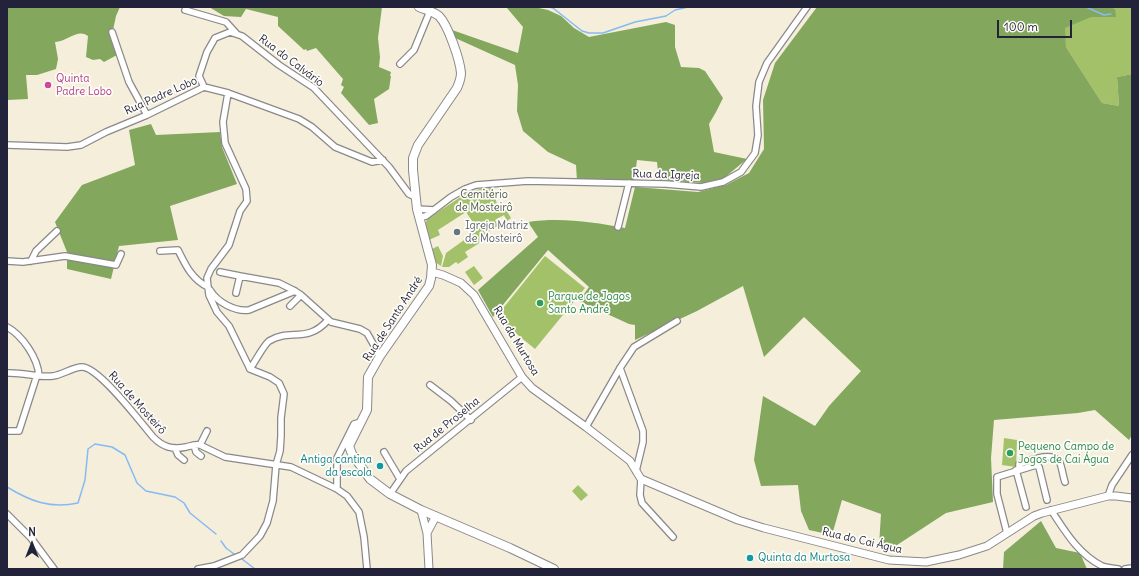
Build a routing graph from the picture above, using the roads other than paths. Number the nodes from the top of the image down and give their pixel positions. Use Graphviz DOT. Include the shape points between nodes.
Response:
graph roads {
  1 [pos="419,7"];
  2 [pos="807,7"];
  3 [pos="185,10"];
  4 [pos="430,11"];
  5 [pos="112,32"];
  6 [pos="236,34"];
  7 [pos="400,64"];
  8 [pos="204,87"];
  9 [pos="228,93"];
  10 [pos="147,115"];
  11 [pos="7,145"];
  12 [pos="383,160"];
  13 [pos="629,183"];
  14 [pos="415,197"];
  15 [pos="417,209"];
  16 [pos="434,210"];
  17 [pos="419,218"];
  18 [pos="618,227"];
  19 [pos="57,231"];
  20 [pos="160,251"];
  21 [pos="121,254"];
  22 [pos="7,261"];
  23 [pos="31,261"];
  24 [pos="220,272"];
  25 [pos="432,272"];
  26 [pos="240,276"];
  27 [pos="208,287"];
  28 [pos="295,291"];
  29 [pos="236,293"];
  30 [pos="301,295"];
  31 [pos="290,306"];
  32 [pos="328,320"];
  33 [pos="677,322"];
  34 [pos="7,327"];
  35 [pos="380,356"];
  36 [pos="620,368"];
  37 [pos="250,369"];
  38 [pos="7,373"];
  39 [pos="38,375"];
  40 [pos="522,377"];
  41 [pos="430,385"];
  42 [pos="471,420"];
  43 [pos="360,425"];
  44 [pos="586,427"];
  45 [pos="208,431"];
  46 [pos="7,432"];
  47 [pos="197,445"];
  48 [pos="175,448"];
  49 [pos="384,452"];
  50 [pos="1132,455"];
  51 [pos="201,456"];
  52 [pos="184,460"];
  53 [pos="276,465"];
  54 [pos="1017,470"];
  55 [pos="636,471"];
  56 [pos="400,479"];
  57 [pos="641,479"];
  58 [pos="1064,482"];
  59 [pos="337,490"];
  60 [pos="390,494"];
  61 [pos="1108,496"];
  62 [pos="1132,498"];
  63 [pos="1047,500"];
  64 [pos="1026,507"];
  65 [pos="421,510"];
  66 [pos="1051,510"];
  67 [pos="7,514"];
  68 [pos="436,516"];
  69 [pos="427,533"];
  70 [pos="1007,533"];
  71 [pos="673,537"];
  72 [pos="215,567"];
  73 [pos="1132,568"];
  74 [pos="54,569"];
  75 [pos="198,569"];
  76 [pos="367,569"];
  77 [pos="429,569"];
  78 [pos="554,569"];
  79 [pos="1118,569"];
  80 [pos="1125,569"];
  1 -- 4 [label="main road"];
  2 -- 13 [label="street, Rua da Igreja" via="767,63 760,82 756,106 758,135 755,153 741,172 723,182 701,187"];
  3 -- 6 [label="street, Rua do Calvário" via="226,22"];
  4 -- 7 [label="street" via="414,50"];
  4 -- 14 [label="main road, Rua de Santo André" via="438,15 445,24 461,76 457,88 414,153"];
  5 -- 10 [label="street" via="129,82"];
  6 -- 8 [label="street" via="230,32 215,38 207,52 200,76"];
  6 -- 12 [label="street, Rua do Calvário" via="314,88"];
  8 -- 9 [label="street, Rua Padre Lobo"];
  8 -- 10 [label="street, Rua Padre Lobo"];
  9 -- 12 [label="street, Rua Padre Lobo" via="299,119 335,147 372,162"];
  9 -- 27 [label="street" via="223,122 225,143 246,189 247,201 240,211 229,245 211,269"];
  10 -- 11 [label="street, Rua Padre Lobo" via="81,145"];
  12 -- 14 [label="street, Rua do Calvário" via="409,194"];
  13 -- 16 [label="street, Rua da Igreja" via="528,181 476,185 464,189"];
  13 -- 18 [label="street"];
  14 -- 15 [label="main road, Rua de Santo André"];
  15 -- 16 [label="street"];
  15 -- 17 [label="main road, Rua de Santo André"];
  16 -- 17 [label="street, Rua da Igreja"];
  17 -- 25 [label="main road, Rua de Santo André"];
  19 -- 23 [label="street" via="36,251"];
  20 -- 27 [label="street" via="178,250 188,270 200,283"];
  21 -- 23 [label="street" via="116,265 65,256"];
  22 -- 23 [label="street"];
  24 -- 26 [label="street"];
  25 -- 35 [label="main road, Rua de Santo André" via="429,286"];
  25 -- 40 [label="street, Rua da Murtosa" via="461,282 474,295"];
  26 -- 28 [label="street" via="279,283"];
  26 -- 29 [label="street"];
  27 -- 28 [label="street" via="220,301 240,311 249,310"];
  27 -- 37 [label="street" via="217,312 229,326"];
  28 -- 30 [label="street"];
  30 -- 31 [label="street"];
  30 -- 32 [label="street"];
  32 -- 35 [label="street" via="367,333"];
  32 -- 37 [label="street" via="311,334 278,337 268,342"];
  33 -- 36 [label="street" via="634,347"];
  34 -- 39 [label="street" via="15,331 28,348 39,370"];
  35 -- 43 [label="main road, Rua de Santo André" via="368,377 368,404"];
  36 -- 44 [label="street"];
  36 -- 55 [label="street" via="643,431"];
  37 -- 53 [label="street" via="270,377 278,383 284,394 280,451"];
  38 -- 39 [label="street, Rua de Mosteirô"];
  39 -- 46 [label="street" via="19,431"];
  39 -- 48 [label="street, Rua de Mosteirô" via="55,376 82,367 91,369 102,378 153,437 162,445"];
  40 -- 42 [label="street, Rua de Proselha"];
  40 -- 44 [label="street, Rua da Murtosa" via="532,388"];
  41 -- 42 [label="street"];
  42 -- 56 [label="street, Rua de Proselha"];
  43 -- 59 [label="street" via="354,424 337,458"];
  43 -- 60 [label="main road, Rua de Santo André" via="349,446 352,454 370,479"];
  44 -- 55 [label="street, Rua da Murtosa" via="625,457"];
  45 -- 47 [label="street"];
  47 -- 48 [label="street"];
  47 -- 51 [label="street" via="196,452"];
  47 -- 53 [label="street" via="225,457"];
  48 -- 52 [label="street"];
  49 -- 56 [label="street"];
  50 -- 61 [label="street" via="1112,485"];
  53 -- 59 [label="street" via="291,467"];
  53 -- 72 [label="street" via="273,501 267,523 260,536 242,555"];
  54 -- 58 [label="street" via="1019,464 1034,459 1054,458 1060,462"];
  54 -- 63 [label="street" via="1036,465 1039,467"];
  54 -- 64 [label="street"];
  54 -- 70 [label="street" via="997,477 997,494"];
  55 -- 57 [label="street"];
  56 -- 60 [label="street, Rua de Proselha"];
  57 -- 70 [label="street, Rua do Cai Água" via="738,520 890,560 926,562 959,555 986,546"];
  57 -- 71 [label="street" via="642,503"];
  59 -- 76 [label="street" via="347,496 359,512"];
  60 -- 65 [label="main road, Rua de Santo André"];
  61 -- 62 [label="street, Rua do Cai Água"];
  61 -- 66 [label="street, Rua do Cai Água"];
  65 -- 68 [label="main road, Rua de Santo André"];
  65 -- 69 [label="street"];
  66 -- 70 [label="street, Rua do Cai Água" via="1034,516"];
  66 -- 79 [label="street" via="1071,541 1085,554 1103,566"];
  67 -- 74 [label="street" via="31,538"];
  68 -- 69 [label="street"];
  68 -- 78 [label="main road, Rua de Santo André"];
  69 -- 77 [label="street"];
  72 -- 75 [label="street"];
  73 -- 80 [label="street"];
}
